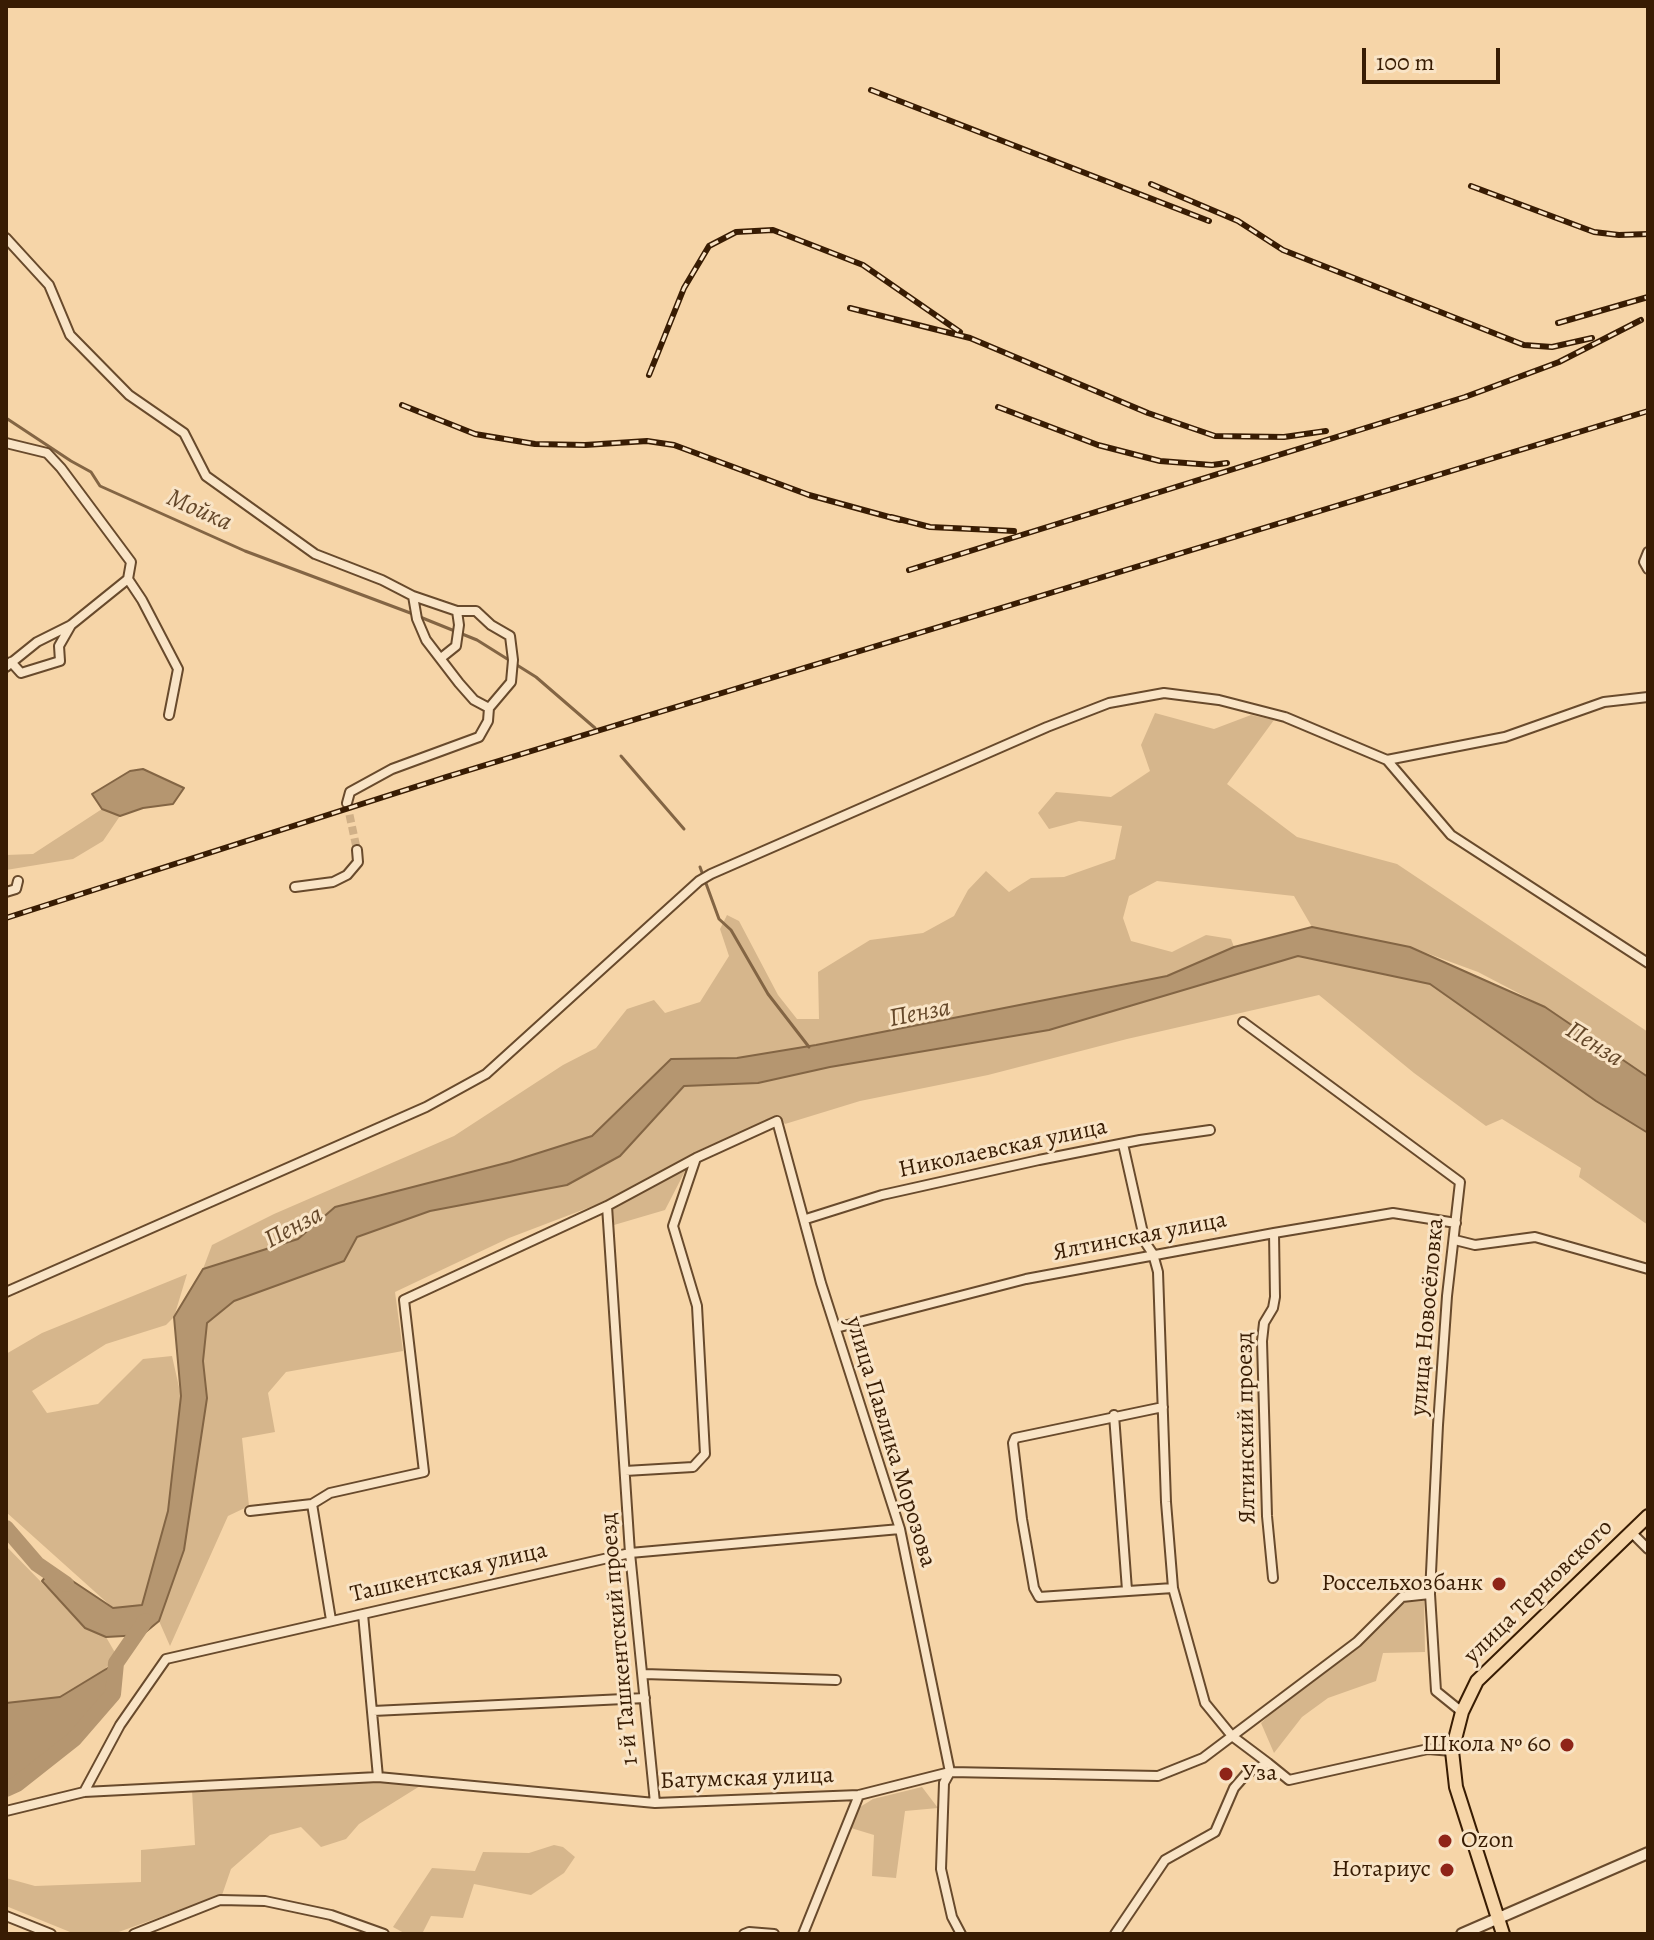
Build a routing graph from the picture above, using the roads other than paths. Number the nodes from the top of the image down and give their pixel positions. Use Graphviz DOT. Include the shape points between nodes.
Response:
graph roads {
  1 [pos="6,238"];
  2 [pos="6,443"];
  3 [pos="1648,552"];
  4 [pos="1648,569"];
  5 [pos="128,579"];
  6 [pos="413,596"];
  7 [pos="457,611"];
  8 [pos="71,625"];
  9 [pos="441,658"];
  10 [pos="9,665"];
  11 [pos="1648,697"];
  12 [pos="489,708"];
  13 [pos="169,715"];
  14 [pos="1387,760"];
  15 [pos="347,803"];
  16 [pos="357,850"];
  17 [pos="18,881"];
  18 [pos="295,887"];
  19 [pos="6,892"];
  20 [pos="1648,963"];
  21 [pos="1243,1022"];
  22 [pos="1210,1130"];
  23 [pos="1123,1144"];
  24 [pos="696,1158"];
  25 [pos="607,1206"];
  26 [pos="806,1219"];
  27 [pos="1456,1223"];
  28 [pos="1274,1233"];
  29 [pos="1455,1240"];
  30 [pos="1153,1254"];
  31 [pos="1648,1269"];
  32 [pos="6,1292"];
  33 [pos="836,1328"];
  34 [pos="1163,1407"];
  35 [pos="1114,1415"];
  36 [pos="625,1471"];
  37 [pos="312,1504"];
  38 [pos="250,1511"];
  39 [pos="1648,1516"];
  40 [pos="900,1529"];
  41 [pos="1631,1532"];
  42 [pos="1648,1549"];
  43 [pos="630,1553"];
  44 [pos="1273,1578"];
  45 [pos="1173,1588"];
  46 [pos="1127,1590"];
  47 [pos="1430,1594"];
  48 [pos="363,1614"];
  49 [pos="331,1620"];
  50 [pos="644,1674"];
  51 [pos="836,1680"];
  52 [pos="645,1698"];
  53 [pos="373,1711"];
  54 [pos="1462,1712"];
  55 [pos="1232,1736"];
  56 [pos="1452,1751"];
  57 [pos="1268,1763"];
  58 [pos="950,1772"];
  59 [pos="378,1777"];
  60 [pos="84,1792"];
  61 [pos="859,1795"];
  62 [pos="655,1803"];
  63 [pos="6,1811"];
  64 [pos="1648,1853"];
  65 [pos="6,1916"];
  66 [pos="1498,1918"];
  67 [pos="51,1934"];
  68 [pos="134,1934"];
  69 [pos="384,1934"];
  70 [pos="744,1934"];
  71 [pos="774,1934"];
  72 [pos="803,1934"];
  73 [pos="961,1934"];
  74 [pos="1115,1934"];
  75 [pos="1462,1934"];
  76 [pos="1503,1934"];
  1 -- 6 [label="street" via="49,285 70,335 129,395 184,433 206,476 315,554"];
  2 -- 5 [label="street" via="47,453 61,468 131,562"];
  3 -- 4 [label="street"];
  5 -- 8 [label="street"];
  5 -- 13 [label="street" via="178,669"];
  6 -- 7 [label="street"];
  6 -- 9 [label="street" via="426,640"];
  7 -- 9 [label="street" via="456,646"];
  7 -- 12 [label="street" via="476,611 510,636 511,682"];
  8 -- 10 [label="street" via="37,642"];
  8 -- 10 [label="street" via="59,646 60,661 21,673"];
  9 -- 12 [label="street" via="474,700"];
  11 -- 14 [label="street" via="1604,702 1505,737"];
  12 -- 15 [label="street" via="479,737 392,769 350,792"];
  14 -- 20 [label="street" via="1451,835"];
  14 -- 32 [label="street" via="1285,717 1219,700 1164,693 1109,703 711,874 486,1074 426,1107"];
  16 -- 18 [label="street" via="358,862 347,875"];
  17 -- 19 [label="street" via="16,889"];
  21 -- 27 [label="street, улица Новосёловка" via="1460,1182"];
  22 -- 23 [label="street, Николаевская улица"];
  23 -- 26 [label="street, Николаевская улица" via="882,1195"];
  23 -- 30 [label="street" via="1145,1242"];
  24 -- 25 [label="street"];
  24 -- 26 [label="street, улица Павлика Морозова" via="777,1121"];
  24 -- 36 [label="street" via="673,1226 697,1306 705,1454 693,1467"];
  25 -- 36 [label="street, 1-й Ташкентский проезд"];
  25 -- 37 [label="street" via="404,1300 424,1472 330,1493"];
  26 -- 33 [label="street, улица Павлика Морозова"];
  27 -- 28 [label="street, Ялтинская улица" via="1393,1213"];
  27 -- 29 [label="street, улица Новосёловка"];
  28 -- 30 [label="street, Ялтинская улица"];
  28 -- 44 [label="street, Ялтинский проезд" via="1275,1297 1262,1341"];
  29 -- 31 [label="street" via="1475,1245 1535,1237"];
  29 -- 47 [label="street, улица Новосёловка" via="1447,1296"];
  30 -- 33 [label="street, Ялтинская улица" via="1026,1279"];
  30 -- 34 [label="street"];
  33 -- 40 [label="street, улица Павлика Морозова"];
  34 -- 35 [label="street"];
  34 -- 45 [label="street"];
  35 -- 46 [label="street"];
  35 -- 46 [label="street" via="1015,1438 1013,1443 1026,1547 1039,1597"];
  36 -- 43 [label="street, 1-й Ташкентский проезд"];
  37 -- 38 [label="street"];
  37 -- 49 [label="street"];
  39 -- 41 [label="main road, улица Терновского"];
  40 -- 43 [label="street, Ташкентская улица"];
  40 -- 58 [label="street, улица Павлика Морозова"];
  41 -- 42 [label="street"];
  41 -- 54 [label="main road, улица Терновского" via="1477,1681"];
  43 -- 48 [label="street, Ташкентская улица"];
  43 -- 50 [label="street, 1-й Ташкентский проезд"];
  45 -- 46 [label="street"];
  45 -- 55 [label="street" via="1205,1703"];
  47 -- 54 [label="street, улица Новосёловка" via="1436,1691"];
  47 -- 55 [label="street, Батумская улица" via="1402,1597 1357,1642"];
  48 -- 49 [label="street, Ташкентская улица"];
  48 -- 53 [label="street"];
  49 -- 60 [label="street, Ташкентская улица" via="166,1659 120,1725"];
  50 -- 51 [label="street"];
  50 -- 52 [label="street, 1-й Ташкентский проезд"];
  52 -- 53 [label="street"];
  52 -- 62 [label="street, 1-й Ташкентский проезд"];
  53 -- 59 [label="street"];
  54 -- 56 [label="main road, улица Терновского"];
  55 -- 57 [label="street"];
  55 -- 58 [label="street, Батумская улица" via="1203,1758 1158,1776"];
  56 -- 57 [label="street" via="1428,1749 1289,1780"];
  56 -- 66 [label="main road, улица Терновского" via="1456,1787"];
  57 -- 74 [label="street" via="1247,1773 1234,1788 1215,1832 1165,1860"];
  58 -- 61 [label="street, Батумская улица"];
  58 -- 73 [label="street, улица Павлика Морозова" via="944,1783 941,1869"];
  59 -- 60 [label="street, Батумская улица"];
  59 -- 62 [label="street, Батумская улица"];
  60 -- 63 [label="street, Батумская улица"];
  61 -- 62 [label="street, Батумская улица"];
  61 -- 72 [label="street"];
  64 -- 66 [label="street"];
  65 -- 67 [label="street"];
  66 -- 75 [label="street"];
  66 -- 76 [label="main road, улица Терновского"];
  68 -- 69 [label="street" via="220,1900 265,1901 331,1915"];
  70 -- 71 [label="street"];
}
